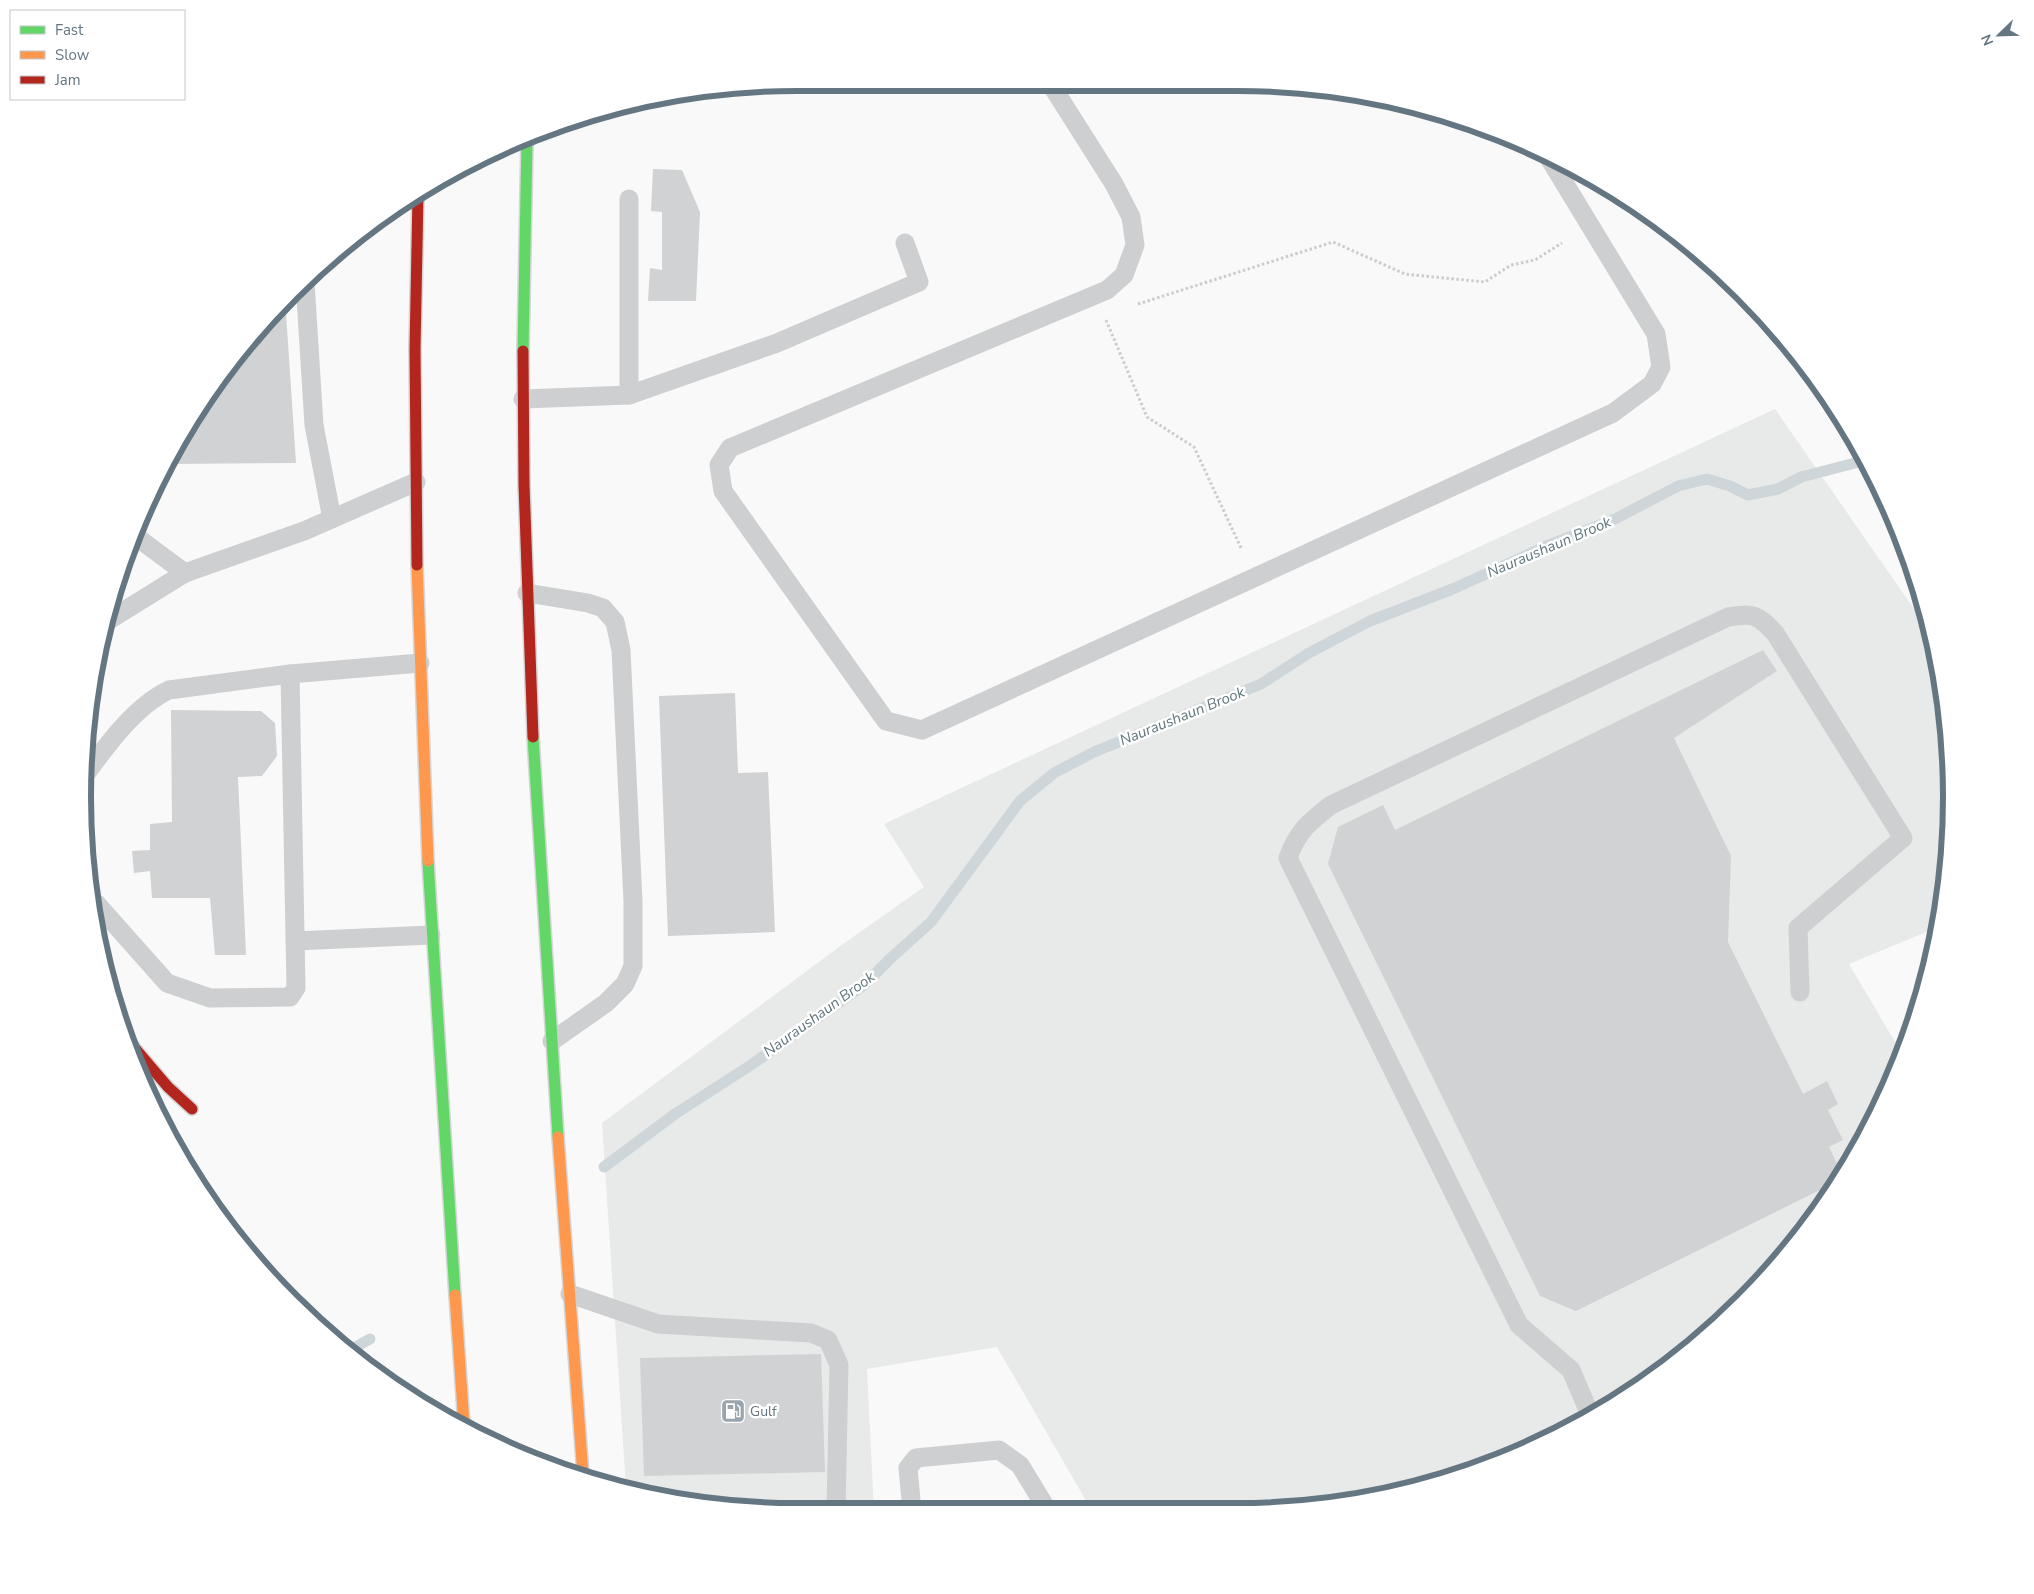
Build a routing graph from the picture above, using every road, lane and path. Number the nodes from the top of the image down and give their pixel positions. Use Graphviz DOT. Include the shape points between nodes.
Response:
graph roads {
  1 [pos="1055,91"];
  2 [pos="527,145"];
  3 [pos="1554,166"];
  4 [pos="629,199"];
  5 [pos="418,202"];
  6 [pos="1562,242"];
  7 [pos="905,243"];
  8 [pos="306,291"];
  9 [pos="1135,305"];
  10 [pos="1105,318"];
  11 [pos="628,395"];
  12 [pos="523,399"];
  13 [pos="416,482"];
  14 [pos="332,519"];
  15 [pos="140,540"];
  16 [pos="1242,550"];
  17 [pos="185,573"];
  18 [pos="527,593"];
  19 [pos="114,617"];
  20 [pos="420,663"];
  21 [pos="290,674"];
  22 [pos="92,766"];
  23 [pos="105,924"];
  24 [pos="431,936"];
  25 [pos="295,941"];
  26 [pos="1800,992"];
  27 [pos="552,1041"];
  28 [pos="140,1055"];
  29 [pos="192,1109"];
  30 [pos="570,1294"];
  31 [pos="1588,1409"];
  32 [pos="464,1418"];
  33 [pos="583,1469"];
  34 [pos="836,1503"];
  35 [pos="911,1503"];
  36 [pos="1043,1503"];
  1 -- 3 [label="lane" via="1131,217 1135,245 1124,275 1107,290 730,448 719,465 723,492 886,721 922,730 1613,413 1652,384 1661,366 1656,334"];
  2 -- 12 [label="main road"];
  4 -- 11 [label="lane"];
  5 -- 13 [label="main road"];
  6 -- 9 [label="path" via="1535,260 1511,265 1485,282 1405,274 1333,242"];
  7 -- 11 [label="lane" via="919,282 777,343"];
  8 -- 14 [label="lane" via="314,425"];
  10 -- 16 [label="path" via="1147,418 1194,447"];
  11 -- 12 [label="lane"];
  12 -- 18 [label="main road"];
  13 -- 14 [label="lane"];
  13 -- 20 [label="main road"];
  14 -- 17 [label="lane"];
  15 -- 17 [label="lane"];
  17 -- 19 [label="lane"];
  18 -- 27 [label="main road"];
  18 -- 27 [label="lane" via="603,608 614,622 621,650 633,966 626,984 606,1003"];
  20 -- 21 [label="lane"];
  20 -- 24 [label="main road"];
  21 -- 22 [label="lane" via="169,690 155,696 111,741"];
  21 -- 25 [label="lane"];
  23 -- 25 [label="lane" via="167,983 210,998 290,997 296,988"];
  24 -- 25 [label="lane"];
  24 -- 32 [label="main road"];
  26 -- 31 [label="lane" via="1798,928 1902,838 1775,633 1766,622 1750,614 1728,616 1331,805 1308,823 1294,842 1288,858 1518,1326 1571,1370"];
  27 -- 30 [label="main road"];
  28 -- 29 [label="main road"];
  30 -- 33 [label="main road"];
  30 -- 34 [label="lane" via="658,1324 811,1334 828,1340 839,1366"];
  35 -- 36 [label="lane" via="908,1468 916,1458 999,1450 1020,1465"];
}
